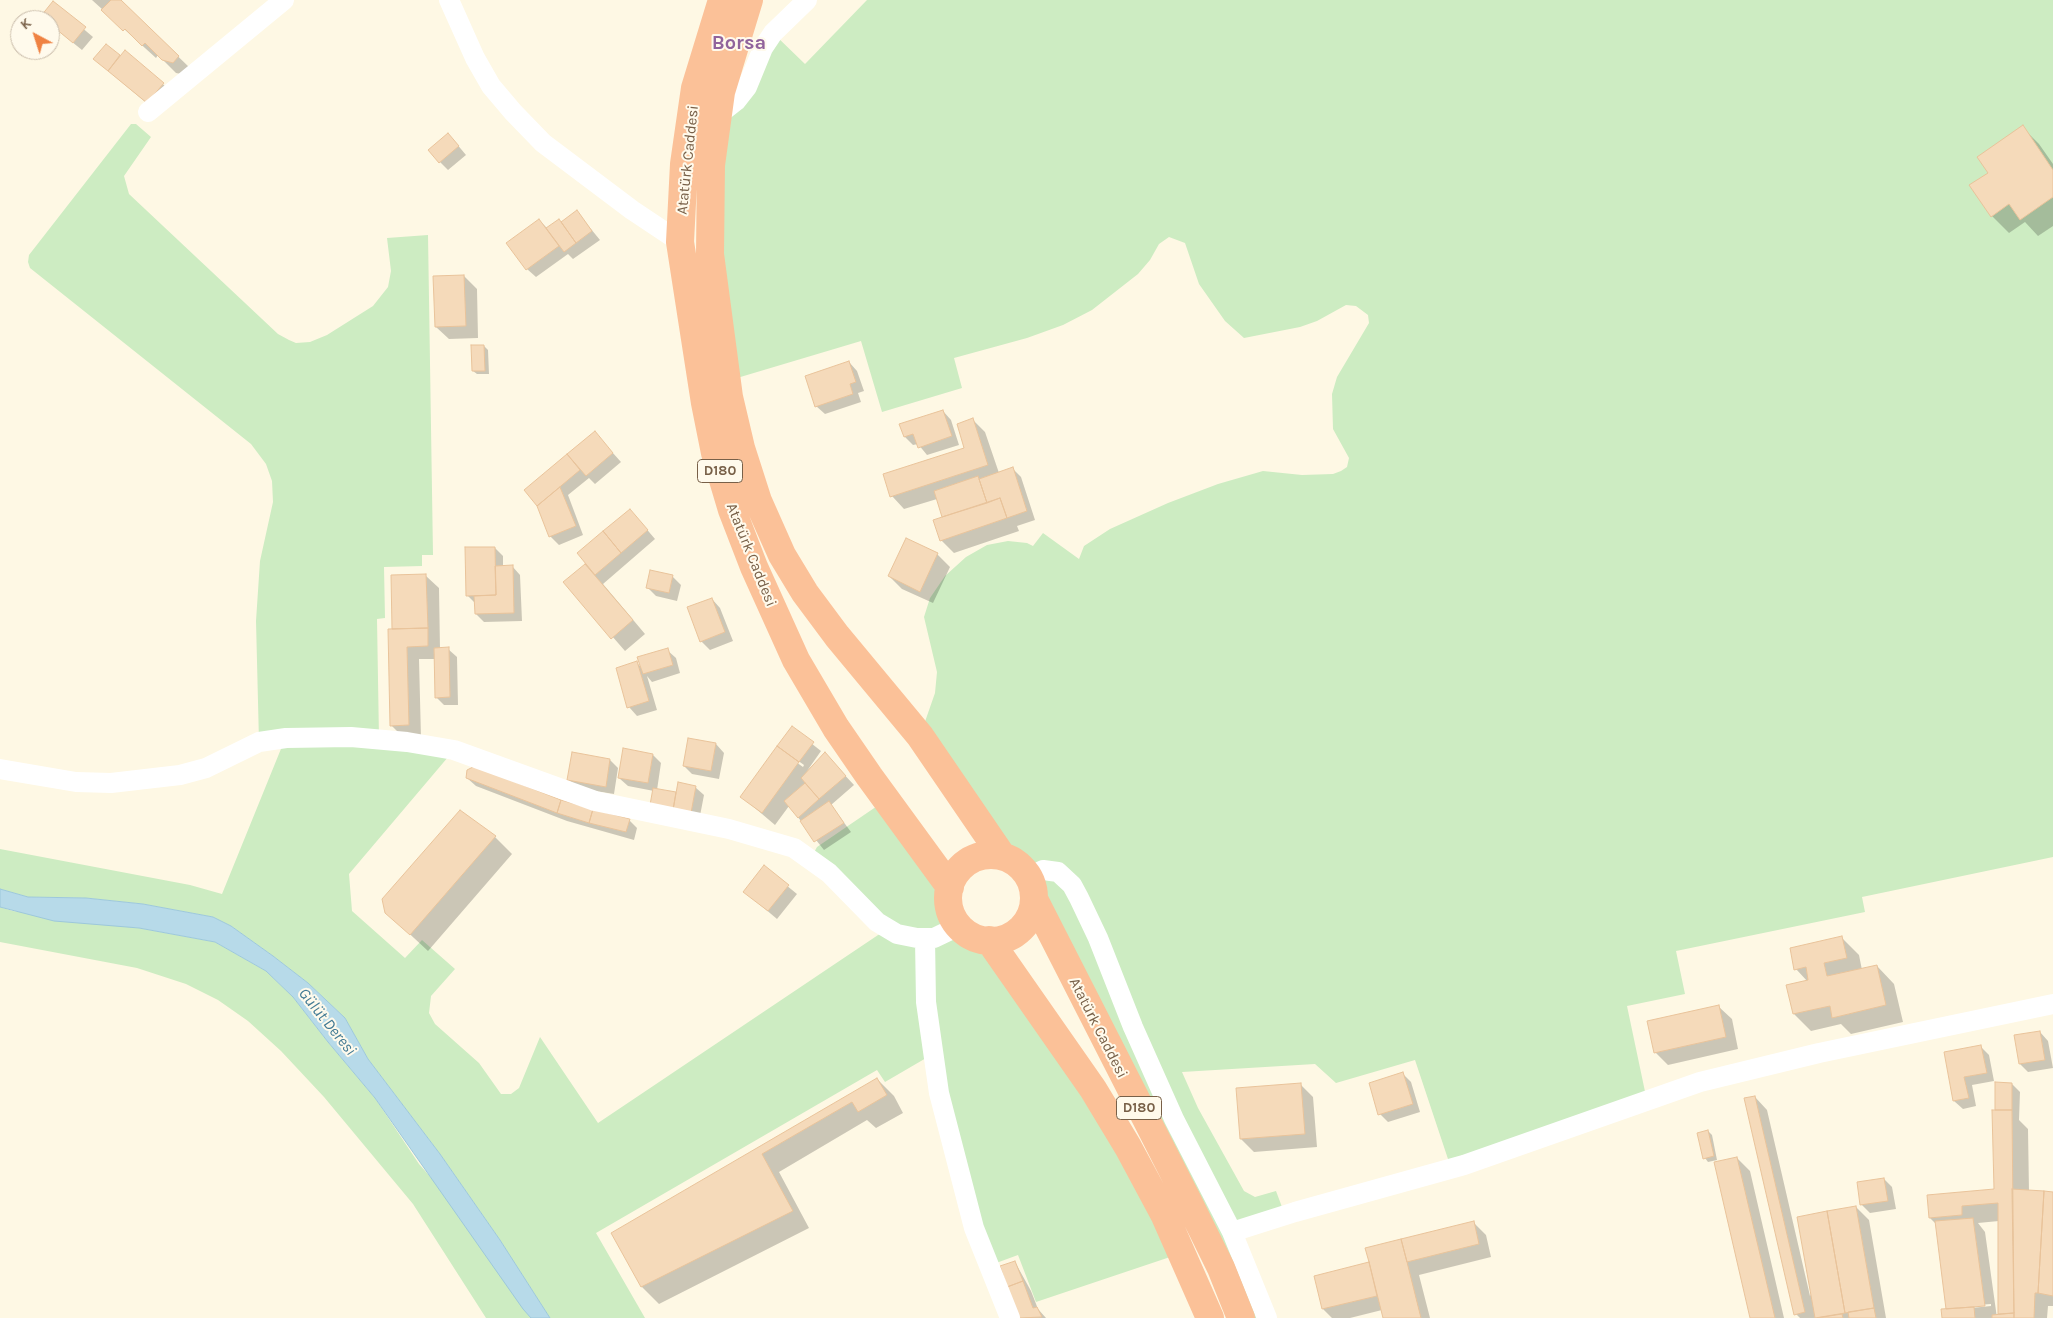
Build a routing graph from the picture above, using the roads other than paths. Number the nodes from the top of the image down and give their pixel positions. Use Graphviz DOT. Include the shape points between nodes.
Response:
graph roads {
  1 [pos="284,0"];
  2 [pos="449,0"];
  3 [pos="722,0"];
  4 [pos="749,0"];
  5 [pos="807,0"];
  6 [pos="148,112"];
  7 [pos="717,116"];
  8 [pos="680,242"];
  9 [pos="0,769"];
  10 [pos="1002,856"];
  11 [pos="950,887"];
  12 [pos="1031,888"];
  13 [pos="959,926"];
  14 [pos="925,938"];
  15 [pos="989,940"];
  16 [pos="2053,1004"];
  17 [pos="1232,1232"];
  18 [pos="1010,1318"];
  19 [pos="1210,1318"];
  20 [pos="1241,1318"];
  21 [pos="1267,1318"];
  1 -- 6 [label="street"];
  2 -- 8 [label="street" via="487,79 513,112 543,143"];
  3 -- 8 [label="highway, Atatürk Caddesi / D180" via="695,88 684,164"];
  4 -- 7 [label="highway, Atatürk Caddesi / D180" via="721,92"];
  5 -- 7 [label="street" via="773,33 763,48 747,87"];
  7 -- 10 [label="highway, Atatürk Caddesi / D180" via="711,165 710,254 730,397 741,448 758,501 782,555 805,593 932,752"];
  8 -- 11 [label="highway, Atatürk Caddesi / D180" via="715,453 754,567 796,660 836,728"];
  9 -- 14 [label="street" via="76,782 111,783 180,775 206,768 259,742 286,738 351,737 454,750 594,801 729,829 794,848 829,873 887,929 906,937"];
  10 -- 11 [label="highway" via="985,855 969,861 957,872"];
  10 -- 12 [label="highway, Atatürk Caddesi" via="1019,865"];
  11 -- 13 [label="highway" via="951,912"];
  12 -- 15 [label="highway" via="1027,920 1020,929 1006,938"];
  12 -- 17 [label="street" via="1043,870 1058,872 1080,898 1132,1027 1174,1119"];
  12 -- 20 [label="highway, Atatürk Caddesi / D180" via="1221,1268"];
  13 -- 14 [label="street" via="940,936"];
  13 -- 15 [label="highway" via="973,936"];
  14 -- 18 [label="street" via="926,1002 940,1094 974,1228"];
  15 -- 19 [label="highway, D180" via="1093,1089 1128,1147 1165,1216"];
  16 -- 17 [label="street" via="1819,1053 1700,1082 1464,1165"];
  17 -- 21 [label="street"];
}
